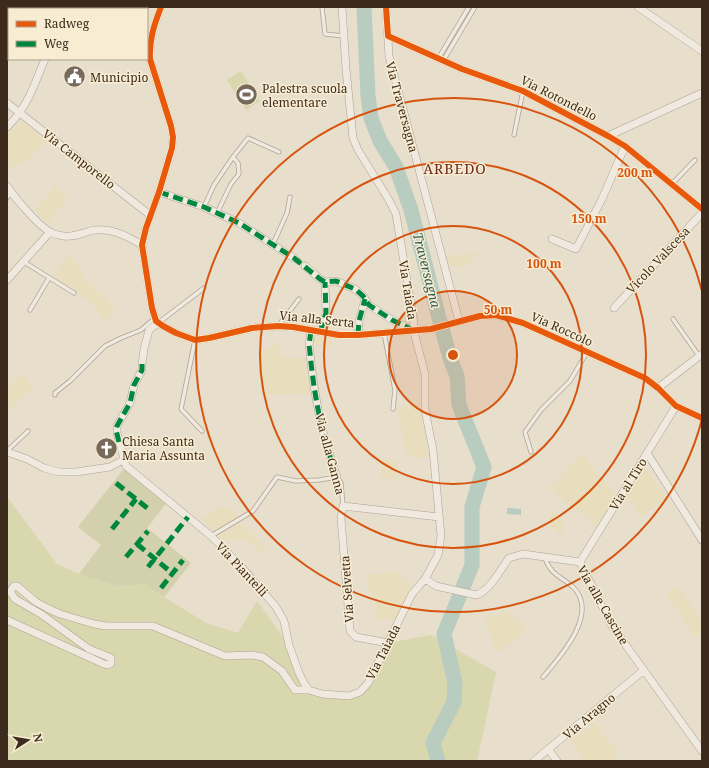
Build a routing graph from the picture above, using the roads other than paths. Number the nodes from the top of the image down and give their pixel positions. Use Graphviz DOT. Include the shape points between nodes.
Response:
graph roads {
  1 [pos="161,7"];
  2 [pos="322,7"];
  3 [pos="342,7"];
  4 [pos="386,7"];
  5 [pos="469,7"];
  6 [pos="475,7"];
  7 [pos="638,7"];
  8 [pos="344,36"];
  9 [pos="388,36"];
  10 [pos="702,51"];
  11 [pos="45,60"];
  12 [pos="441,60"];
  13 [pos="523,91"];
  14 [pos="702,93"];
  15 [pos="7,103"];
  16 [pos="20,114"];
  17 [pos="7,127"];
  18 [pos="514,135"];
  19 [pos="608,136"];
  20 [pos="625,146"];
  21 [pos="279,152"];
  22 [pos="233,157"];
  23 [pos="695,160"];
  24 [pos="672,184"];
  25 [pos="8,192"];
  26 [pos="159,192"];
  27 [pos="290,197"];
  28 [pos="204,207"];
  29 [pos="702,209"];
  30 [pos="217,213"];
  31 [pos="702,213"];
  32 [pos="150,215"];
  33 [pos="50,232"];
  34 [pos="552,238"];
  35 [pos="273,244"];
  36 [pos="142,246"];
  37 [pos="294,258"];
  38 [pos="24,262"];
  39 [pos="305,266"];
  40 [pos="50,278"];
  41 [pos="7,280"];
  42 [pos="325,282"];
  43 [pos="204,288"];
  44 [pos="74,293"];
  45 [pos="299,299"];
  46 [pos="365,299"];
  47 [pos="614,308"];
  48 [pos="30,310"];
  49 [pos="673,319"];
  50 [pos="156,320"];
  51 [pos="456,322"];
  52 [pos="278,326"];
  53 [pos="311,331"];
  54 [pos="414,331"];
  55 [pos="320,332"];
  56 [pos="384,333"];
  57 [pos="358,335"];
  58 [pos="195,340"];
  59 [pos="587,352"];
  60 [pos="700,355"];
  61 [pos="658,388"];
  62 [pos="55,395"];
  63 [pos="676,406"];
  64 [pos="393,409"];
  65 [pos="702,418"];
  66 [pos="28,431"];
  67 [pos="202,431"];
  68 [pos="7,452"];
  69 [pos="531,452"];
  70 [pos="647,453"];
  71 [pos="125,463"];
  72 [pos="337,476"];
  73 [pos="343,506"];
  74 [pos="439,518"];
  75 [pos="211,536"];
  76 [pos="702,540"];
  77 [pos="545,558"];
  78 [pos="580,562"];
  79 [pos="425,579"];
  80 [pos="7,620"];
  81 [pos="388,643"];
  82 [pos="644,670"];
  83 [pos="542,677"];
  84 [pos="309,690"];
  85 [pos="549,750"];
  86 [pos="702,751"];
  87 [pos="534,761"];
  88 [pos="557,761"];
  1 -- 26 [label="street" via="151,34 150,59 173,137"];
  2 -- 8 [label="lane" via="325,34"];
  3 -- 8 [label="street, Via Taiada"];
  4 -- 9 [label="street, Via Traversagna"];
  5 -- 12 [label="lane"];
  6 -- 12 [label="lane"];
  7 -- 10 [label="street"];
  8 -- 54 [label="street, Via Taiada" via="353,138 396,214"];
  9 -- 12 [label="street, Via Rotondello"];
  9 -- 51 [label="street, Via Traversagna" via="389,56"];
  11 -- 16 [label="street"];
  12 -- 13 [label="street, Via Rotondello"];
  13 -- 18 [label="lane"];
  13 -- 19 [label="street, Via Rotondello"];
  14 -- 19 [label="street"];
  15 -- 16 [label="street, Via Camporello"];
  16 -- 17 [label="street"];
  16 -- 32 [label="street, Via Camporello"];
  19 -- 20 [label="street, Via Rotondello"];
  20 -- 24 [label="street, Via Rotondello"];
  20 -- 34 [label="street" via="576,250"];
  21 -- 22 [label="lane" via="248,138"];
  22 -- 28 [label="lane" via="214,185"];
  22 -- 30 [label="lane" via="238,164 239,174 231,184"];
  23 -- 24 [label="lane"];
  24 -- 29 [label="street, Via Rotondello"];
  25 -- 33 [label="street"];
  26 -- 28 [label="street"];
  26 -- 32 [label="street"];
  27 -- 35 [label="lane" via="287,214"];
  28 -- 30 [label="street"];
  30 -- 35 [label="street"];
  31 -- 47 [label="street, Vicolo Valscesa"];
  32 -- 36 [label="street"];
  33 -- 36 [label="street" via="80,236 90,231 109,230"];
  33 -- 38 [label="street"];
  35 -- 37 [label="street"];
  36 -- 50 [label="street"];
  38 -- 40 [label="lane"];
  38 -- 41 [label="street"];
  39 -- 42 [label="street"];
  40 -- 44 [label="lane"];
  40 -- 48 [label="lane"];
  42 -- 46 [label="street" via="336,281 355,289"];
  42 -- 55 [label="street" via="326,313"];
  43 -- 50 [label="lane"];
  45 -- 52 [label="lane"];
  46 -- 54 [label="street" via="369,305"];
  46 -- 57 [label="street"];
  49 -- 60 [label="lane"];
  50 -- 58 [label="street" via="172,331"];
  50 -- 62 [label="lane" via="141,330 105,346"];
  50 -- 71 [label="street" via="149,330 142,370 134,385 130,403 117,426"];
  51 -- 54 [label="street, Via Roccolo"];
  51 -- 59 [label="street, Via Roccolo" via="496,315"];
  52 -- 53 [label="street, Via alla Serta" via="292,326"];
  52 -- 58 [label="street, Via alla Serta" via="252,328"];
  53 -- 55 [label="street, Via alla Serta"];
  53 -- 72 [label="street, Via alla Ganna" via="309,345 320,419"];
  54 -- 56 [label="street, Via alla Serta"];
  54 -- 74 [label="street, Via Taiada" via="425,374 425,410 433,450"];
  55 -- 57 [label="street, Via alla Serta"];
  56 -- 57 [label="street, Via alla Serta"];
  56 -- 64 [label="lane" via="395,390"];
  58 -- 67 [label="lane" via="181,409"];
  59 -- 61 [label="street, Via Roccolo" via="649,380"];
  59 -- 69 [label="lane" via="570,381 541,410 525,432"];
  60 -- 61 [label="street"];
  61 -- 63 [label="street, Via Roccolo"];
  63 -- 65 [label="street"];
  63 -- 70 [label="street, Via al Tiro"];
  66 -- 68 [label="lane"];
  68 -- 71 [label="street" via="59,472 76,472"];
  70 -- 76 [label="street"];
  70 -- 78 [label="street, Via al Tiro"];
  71 -- 75 [label="street, Via Piantelli"];
  72 -- 73 [label="lane, Via alla Ganna"];
  72 -- 75 [label="lane" via="296,481 277,477 253,511"];
  73 -- 74 [label="street, Via alla Ganna"];
  73 -- 81 [label="street, Via Selvetta" via="341,518 350,631 356,637"];
  74 -- 79 [label="street, Via Taiada" via="439,550"];
  75 -- 84 [label="street, Via Piantelli" via="240,564 276,607 284,621 299,673"];
  77 -- 78 [label="street, Via alle Cascine"];
  77 -- 79 [label="street, Via alle Cascine" via="523,554 509,558 486,590 476,595 436,586"];
  77 -- 83 [label="lane" via="552,572 573,587 581,600 582,612 577,631 562,655"];
  78 -- 82 [label="street, Via alle Cascine" via="612,626"];
  79 -- 81 [label="street, Via Taiada" via="412,594"];
  80 -- 84 [label="street" via="104,664 111,663 111,658 89,649 41,614 15,599 11,590 17,586 47,608 94,624 153,626 225,656 262,657 282,671 295,690"];
  81 -- 84 [label="street, Via Taiada" via="368,683 360,692 349,696 322,694"];
  82 -- 85 [label="street, Via Aragno"];
  82 -- 86 [label="street, Via alle Cascine"];
  85 -- 87 [label="street, Via Aragno"];
  85 -- 88 [label="street"];
}
